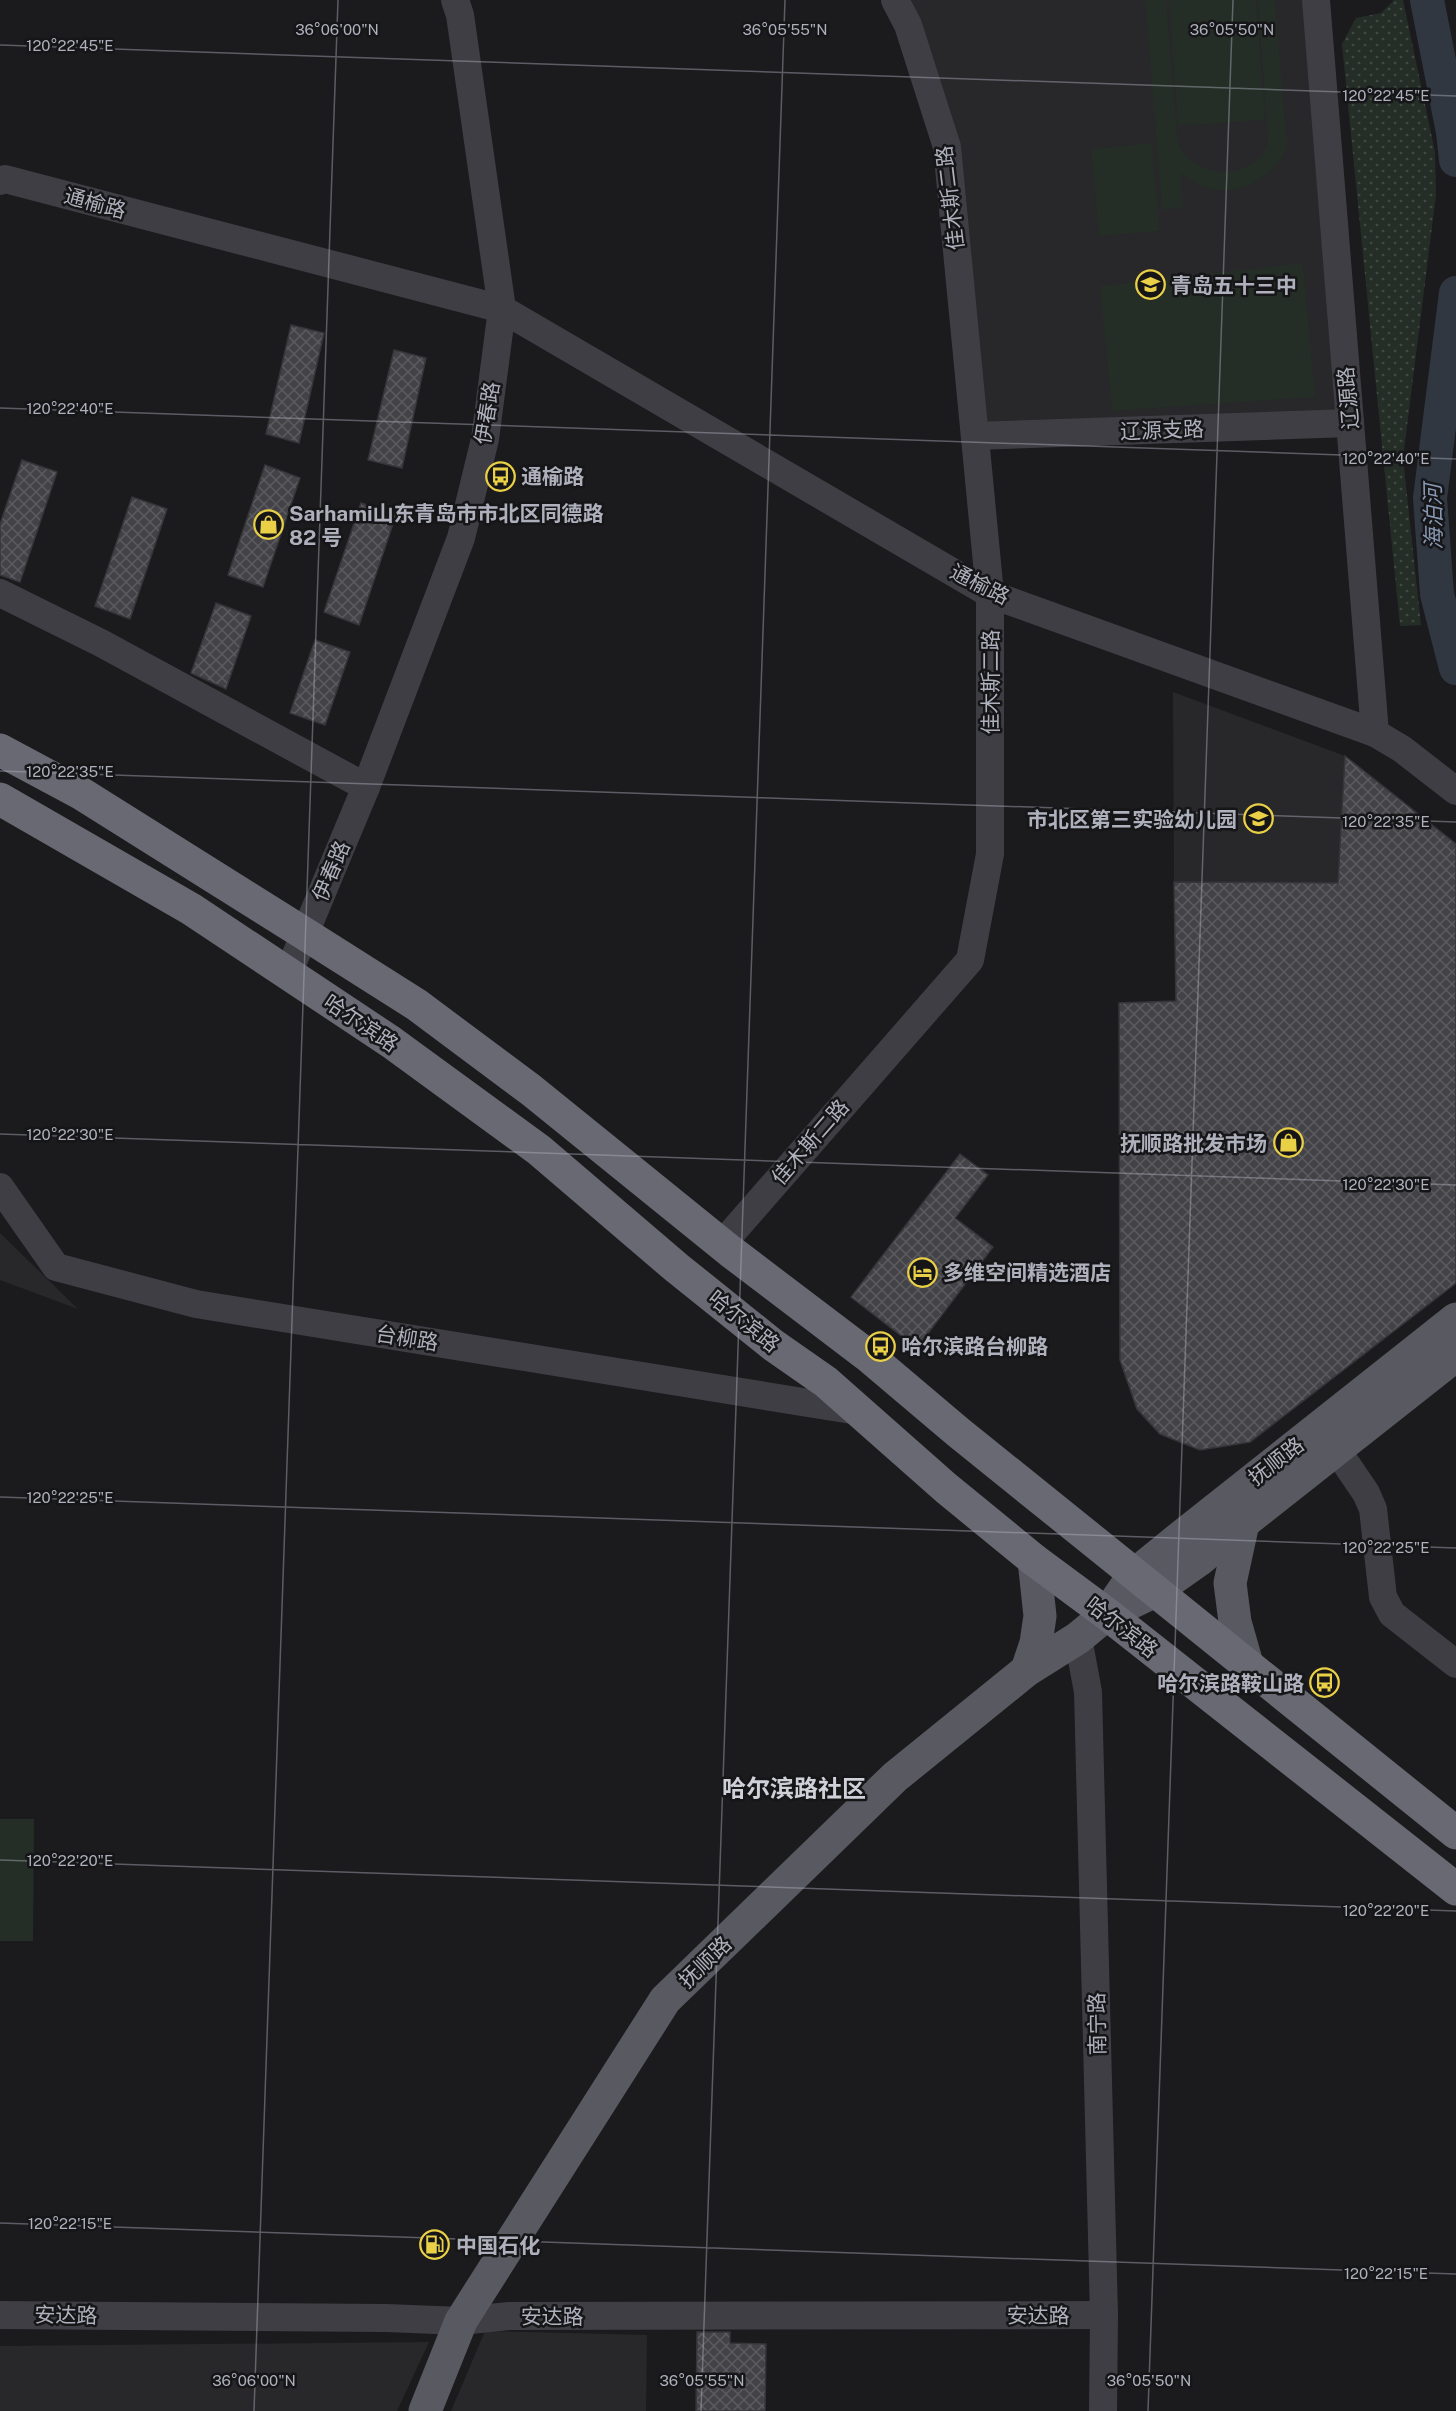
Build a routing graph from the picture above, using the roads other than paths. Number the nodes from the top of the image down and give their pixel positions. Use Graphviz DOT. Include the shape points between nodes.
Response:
graph roads {
  1 [pos="455,0"];
  2 [pos="895,0"];
  3 [pos="1316,0"];
  4 [pos="0,181"];
  5 [pos="502,309"];
  6 [pos="1350,423"];
  7 [pos="975,436"];
  8 [pos="0,593"];
  9 [pos="990,594"];
  10 [pos="1375,733"];
  11 [pos="0,750"];
  12 [pos="366,787"];
  13 [pos="1456,791"];
  14 [pos="0,799"];
  15 [pos="305,934"];
  16 [pos="288,974"];
  17 [pos="0,1187"];
  18 [pos="722,1244"];
  19 [pos="1456,1319"];
  20 [pos="1456,1355"];
  21 [pos="858,1411"];
  22 [pos="1336,1449"];
  23 [pos="1243,1522"];
  24 [pos="1034,1560"];
  25 [pos="1145,1583"];
  26 [pos="1107,1614"];
  27 [pos="1078,1638"];
  28 [pos="1247,1664"];
  29 [pos="1456,1664"];
  30 [pos="1028,1670"];
  31 [pos="1456,1833"];
  32 [pos="1456,1889"];
  33 [pos="0,2315"];
  34 [pos="1104,2315"];
  35 [pos="461,2321"];
  36 [pos="425,2411"];
  37 [pos="1103,2411"];
  1 -- 5 [label="street, 伊春路"];
  2 -- 7 [label="street, 佳木斯二路" via="908,25 947,147"];
  3 -- 6 [label="street, 辽源路"];
  4 -- 5 [label="street, 通榆路" via="5,179"];
  5 -- 9 [label="street, 通榆路"];
  5 -- 12 [label="street, 伊春路" via="485,438 460,538"];
  6 -- 7 [label="street, 辽源支路"];
  6 -- 10 [label="street, 辽源路"];
  7 -- 9 [label="street, 佳木斯二路"];
  8 -- 12 [label="street" via="101,643"];
  9 -- 10 [label="street, 通榆路"];
  9 -- 18 [label="street, 佳木斯二路" via="990,854 970,960"];
  10 -- 13 [label="street"];
  11 -- 15 [label="highway, 哈尔滨路" via="82,794"];
  12 -- 15 [label="street, 伊春路"];
  14 -- 16 [label="highway, 哈尔滨路" via="191,909"];
  15 -- 16 [label="street, 伊春路"];
  15 -- 18 [label="highway, 哈尔滨路" via="417,1005 531,1090"];
  16 -- 21 [label="highway, 哈尔滨路" via="391,1042 539,1150 677,1268"];
  17 -- 21 [label="street, 台柳路" via="56,1267 196,1304"];
  18 -- 25 [label="highway, 哈尔滨路" via="867,1356"];
  19 -- 25 [label="main road, 抚顺路"];
  20 -- 22 [label="main road, 抚顺路"];
  21 -- 24 [label="highway, 哈尔滨路"];
  22 -- 23 [label="main road, 抚顺路"];
  22 -- 29 [label="street" via="1373,1509 1387,1606"];
  23 -- 25 [label="main road, 抚顺路" via="1199,1560"];
  23 -- 28 [label="main road" via="1230,1583 1235,1622"];
  24 -- 26 [label="highway, 哈尔滨路"];
  24 -- 30 [label="main road" via="1040,1616"];
  25 -- 26 [label="main road, 抚顺路"];
  25 -- 28 [label="highway, 哈尔滨路"];
  26 -- 27 [label="main road, 抚顺路"];
  26 -- 32 [label="highway, 哈尔滨路"];
  27 -- 30 [label="main road, 抚顺路"];
  27 -- 34 [label="street, 南宁路" via="1088,1692"];
  28 -- 31 [label="highway, 哈尔滨路"];
  30 -- 35 [label="main road, 抚顺路" via="895,1777 665,2000"];
  33 -- 35 [label="street, 安达路"];
  34 -- 35 [label="street, 安达路" via="509,2316"];
  34 -- 37 [label="street, 南宁路"];
  35 -- 36 [label="main road, 抚顺路"];
}
